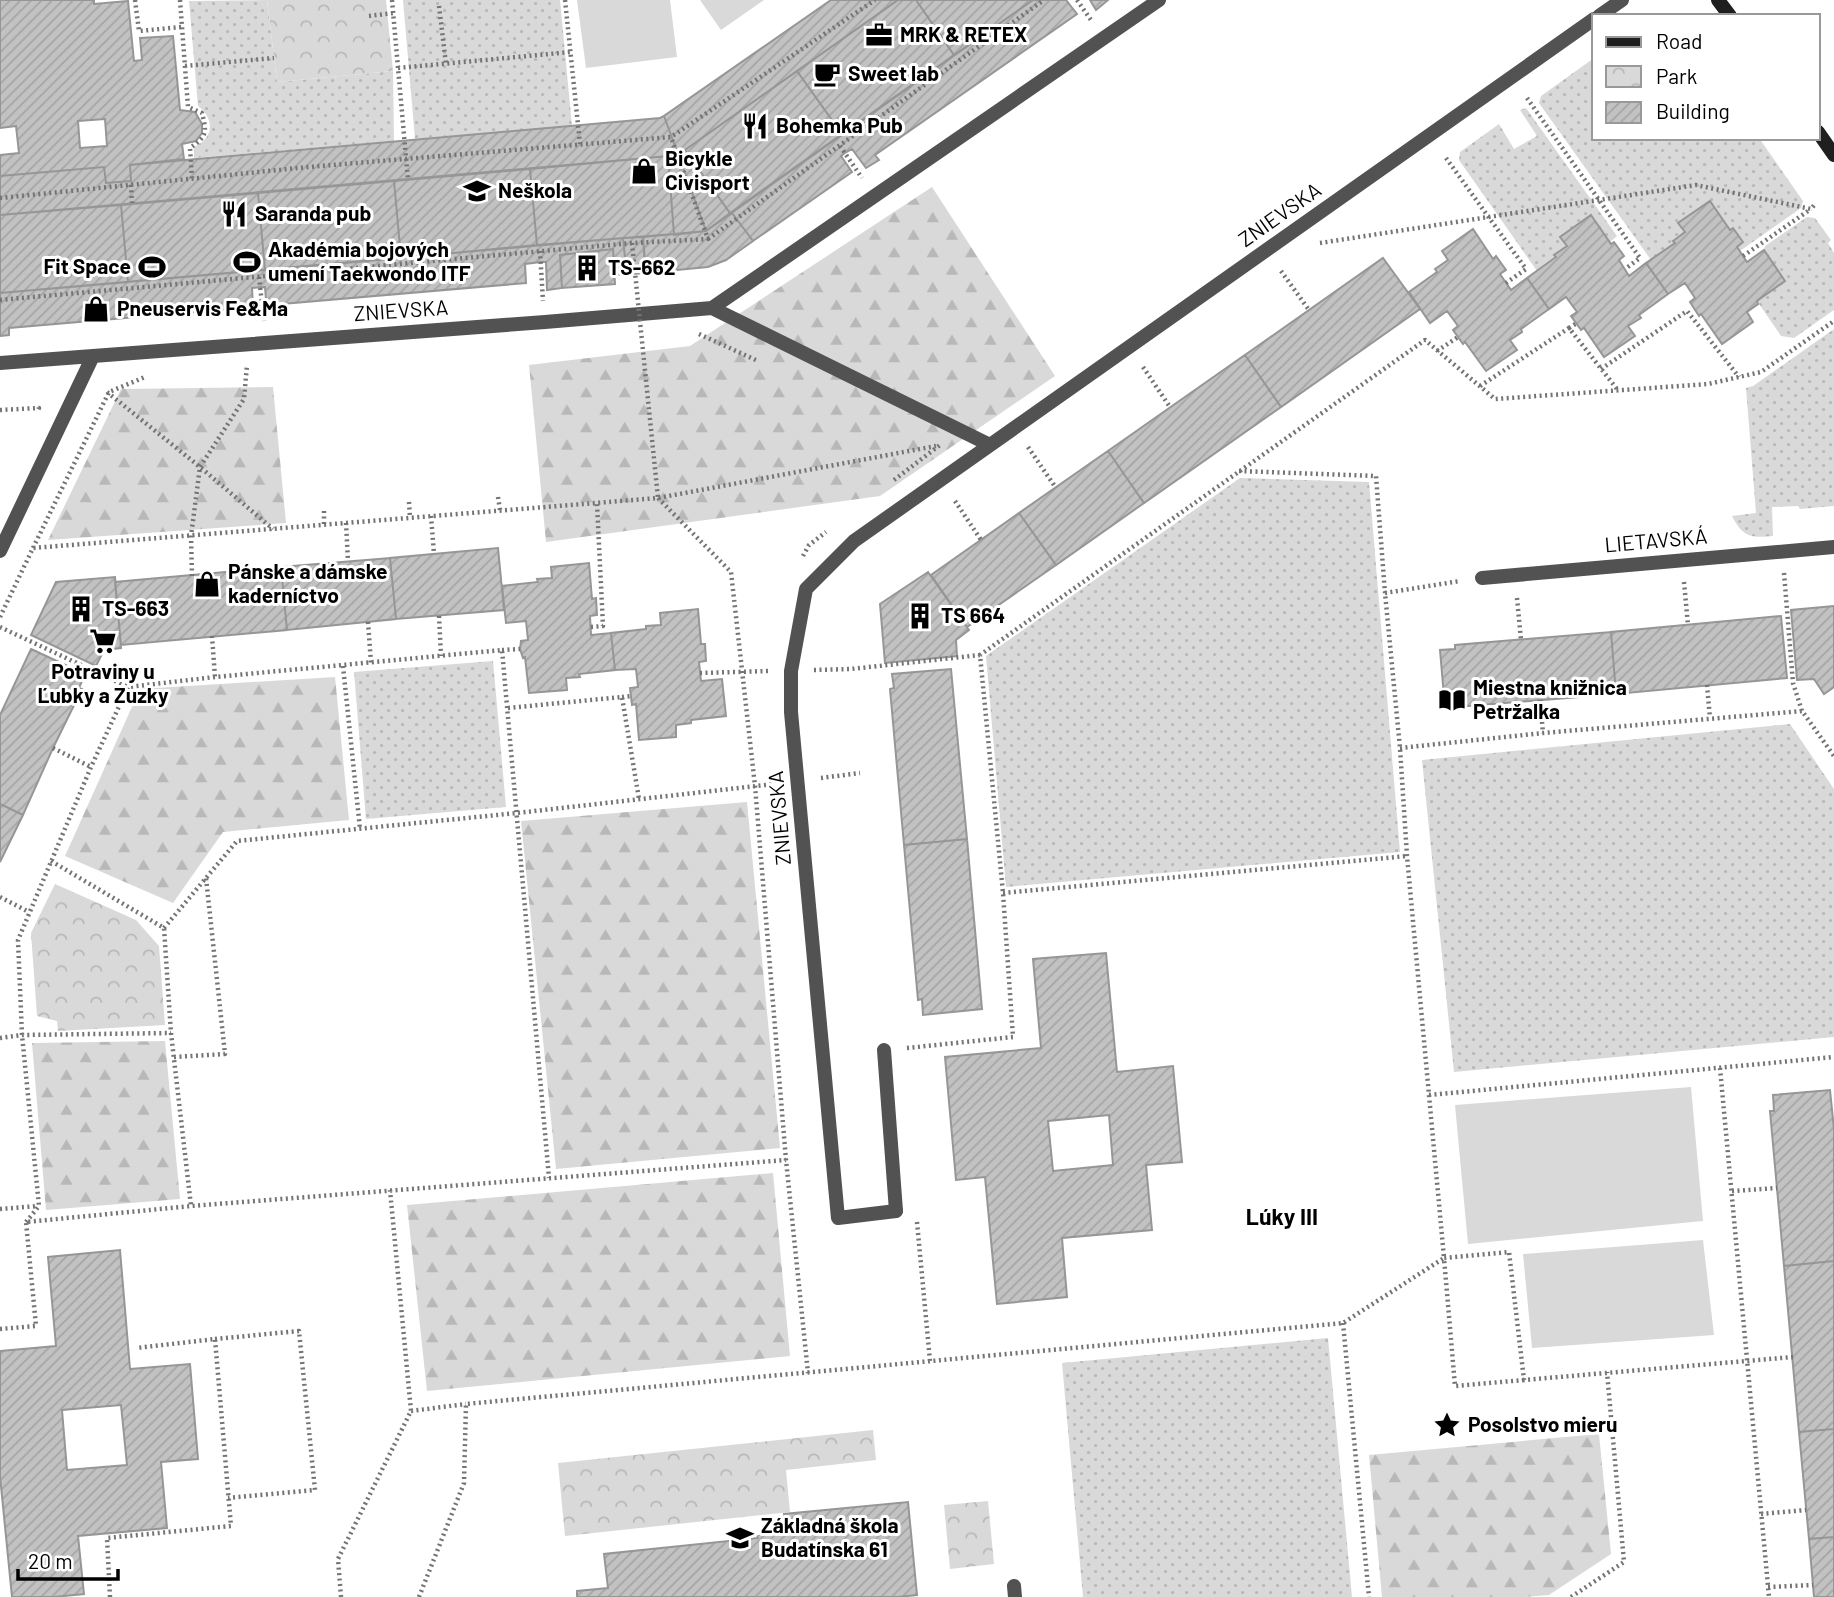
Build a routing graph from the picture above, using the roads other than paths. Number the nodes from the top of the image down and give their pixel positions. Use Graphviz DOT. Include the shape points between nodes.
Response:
graph roads {
  1 [pos="1159,0"];
  2 [pos="1622,0"];
  3 [pos="1602,14"];
  4 [pos="1592,20"];
  5 [pos="1820,135"];
  6 [pos="1834,155"];
  7 [pos="712,308"];
  8 [pos="93,356"];
  9 [pos="0,363"];
  10 [pos="990,445"];
  11 [pos="1834,547"];
  12 [pos="0,551"];
  13 [pos="1482,578"];
  14 [pos="884,1050"];
  1 -- 7 [label="street, ZNIEVSKA"];
  2 -- 3 [label="street"];
  4 -- 10 [label="street, ZNIEVSKA"];
  5 -- 6 [label="street"];
  7 -- 8 [label="street, ZNIEVSKA"];
  7 -- 10 [label="street"];
  8 -- 9 [label="street, ZNIEVSKA"];
  8 -- 12 [label="street"];
  10 -- 14 [label="street, ZNIEVSKA" via="854,541 806,589 791,671 791,712 838,1219 896,1211"];
  11 -- 13 [label="street, LIETAVSKÁ"];
}
